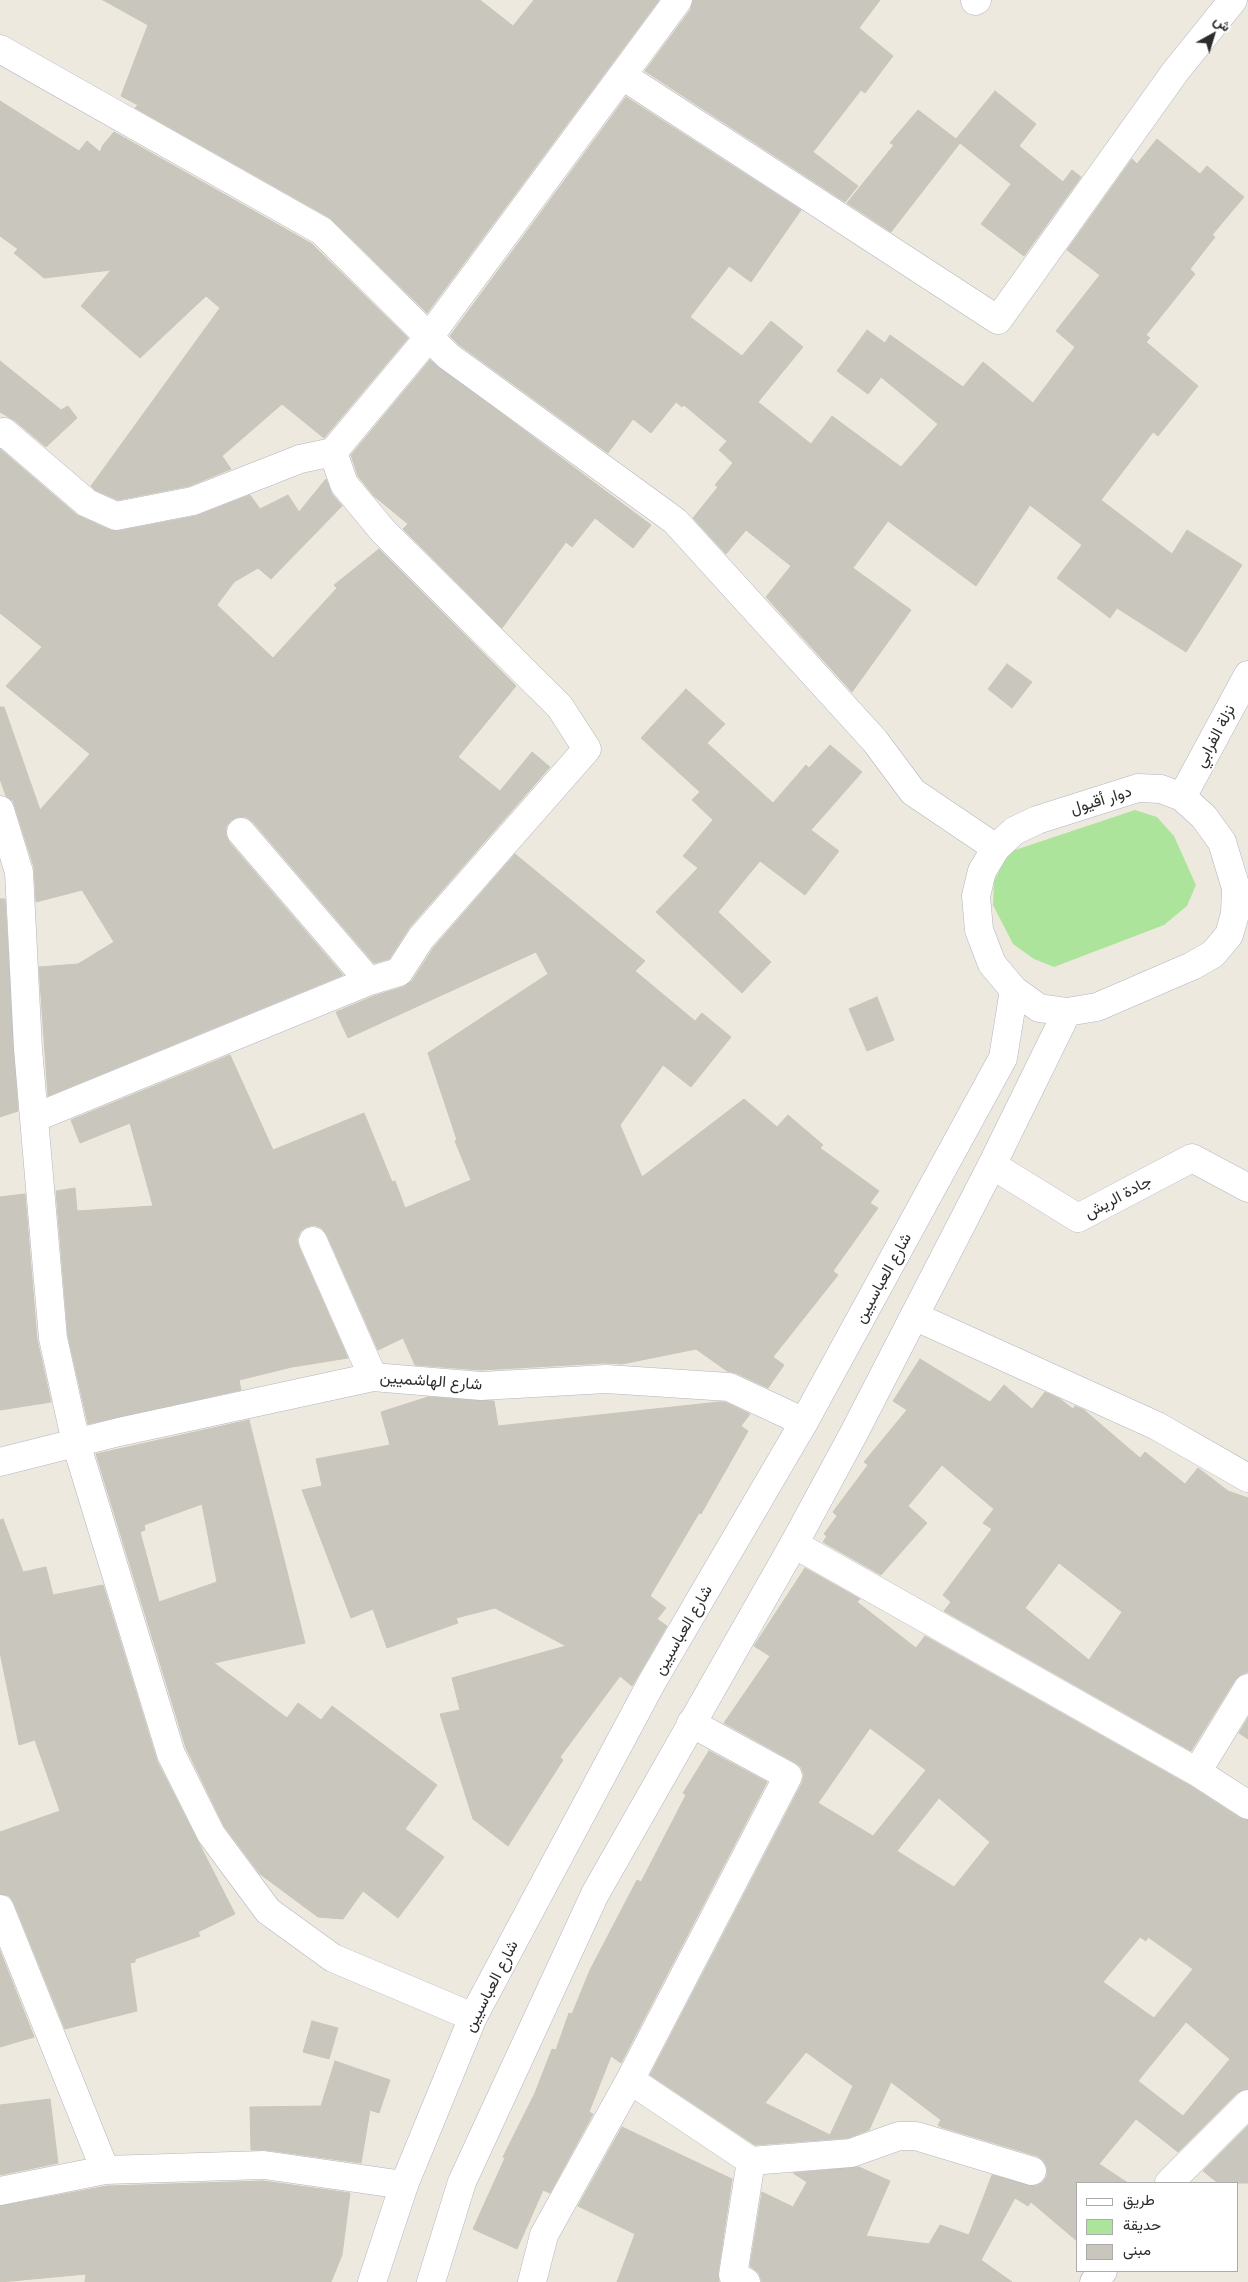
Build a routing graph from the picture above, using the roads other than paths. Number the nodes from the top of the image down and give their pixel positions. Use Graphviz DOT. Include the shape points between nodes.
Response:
graph roads {
  1 [pos="678,0"];
  2 [pos="1233,0"];
  3 [pos="0,49"];
  4 [pos="623,76"];
  5 [pos="430,337"];
  6 [pos="0,434"];
  7 [pos="332,452"];
  8 [pos="1248,675"];
  9 [pos="1182,797"];
  10 [pos="2,828"];
  11 [pos="241,832"];
  12 [pos="996,848"];
  13 [pos="369,981"];
  14 [pos="1014,990"];
  15 [pos="1067,1012"];
  16 [pos="34,1118"];
  17 [pos="992,1165"];
  18 [pos="1248,1188"];
  19 [pos="313,1241"];
  20 [pos="914,1316"];
  21 [pos="373,1378"];
  22 [pos="804,1422"];
  23 [pos="76,1443"];
  24 [pos="0,1462"];
  25 [pos="1248,1478"];
  26 [pos="794,1544"];
  27 [pos="1248,1688"];
  28 [pos="691,1724"];
  29 [pos="1196,1772"];
  30 [pos="1248,1805"];
  31 [pos="0,1909"];
  32 [pos="473,2016"];
  33 [pos="630,2080"];
  34 [pos="1248,2104"];
  35 [pos="751,2161"];
  36 [pos="105,2170"];
  37 [pos="1032,2171"];
  38 [pos="1170,2182"];
  39 [pos="404,2185"];
  40 [pos="0,2191"];
  41 [pos="1102,2272"];
  42 [pos="372,2282"];
  43 [pos="431,2282"];
  44 [pos="532,2282"];
  45 [pos="746,2282"];
  46 [pos="1094,2282"];
  1 -- 4 [label="street"];
  2 -- 4 [label="street" via="1175,72 998,320"];
  3 -- 5 [label="street" via="322,232"];
  4 -- 5 [label="street"];
  5 -- 7 [label="street"];
  5 -- 12 [label="street" via="448,356 675,521 875,741 913,792"];
  6 -- 7 [label="street" via="4,432 87,503 116,516 193,501 300,459"];
  7 -- 13 [label="street" via="344,484 378,524 560,707 587,749 421,938 399,972"];
  8 -- 9 [label="street, نزلة الفرابي"];
  9 -- 12 [label="street, دوار أقيول" via="1161,789 1138,788 1037,820 1014,831"];
  9 -- 15 [label="street, دوار أقيول" via="1204,817 1222,842 1236,888 1236,914 1229,935 1213,954 1192,966 1097,1007"];
  10 -- 16 [label="street" via="19,872"];
  11 -- 13 [label="street"];
  12 -- 14 [label="street, دوار أقيول" via="982,871 976,896 980,930 992,964"];
  13 -- 16 [label="street"];
  14 -- 15 [label="street, دوار أقيول" via="1039,1008"];
  14 -- 22 [label="street, شارع العباسيين" via="1004,1058"];
  15 -- 17 [label="street"];
  16 -- 23 [label="street" via="53,1338"];
  17 -- 18 [label="street, جادة الريش" via="1078,1218 1192,1158"];
  17 -- 20 [label="street"];
  19 -- 21 [label="street"];
  20 -- 25 [label="street" via="1157,1426"];
  20 -- 26 [label="street"];
  21 -- 22 [label="street, شارع الهاشميين" via="481,1386 606,1379 729,1387"];
  21 -- 23 [label="street, شارع الهاشميين"];
  22 -- 32 [label="street, شارع العباسيين" via="652,1682"];
  23 -- 24 [label="street, شارع الهاشميين"];
  23 -- 32 [label="street" via="171,1754 211,1834 268,1911 333,1958"];
  26 -- 28 [label="street"];
  26 -- 29 [label="street"];
  27 -- 29 [label="street"];
  28 -- 33 [label="street" via="788,1776"];
  28 -- 43 [label="street" via="591,1903 462,2182"];
  29 -- 30 [label="street"];
  31 -- 36 [label="street"];
  32 -- 39 [label="street, شارع العباسيين"];
  33 -- 35 [label="street"];
  33 -- 44 [label="street" via="544,2235"];
  34 -- 38 [label="street"];
  35 -- 37 [label="street" via="851,2153 899,2136 916,2136"];
  35 -- 45 [label="street" via="733,2276"];
  36 -- 39 [label="street" via="264,2165"];
  36 -- 40 [label="street"];
  39 -- 42 [label="street, شارع العباسيين"];
  41 -- 46 [label="street"];
}
